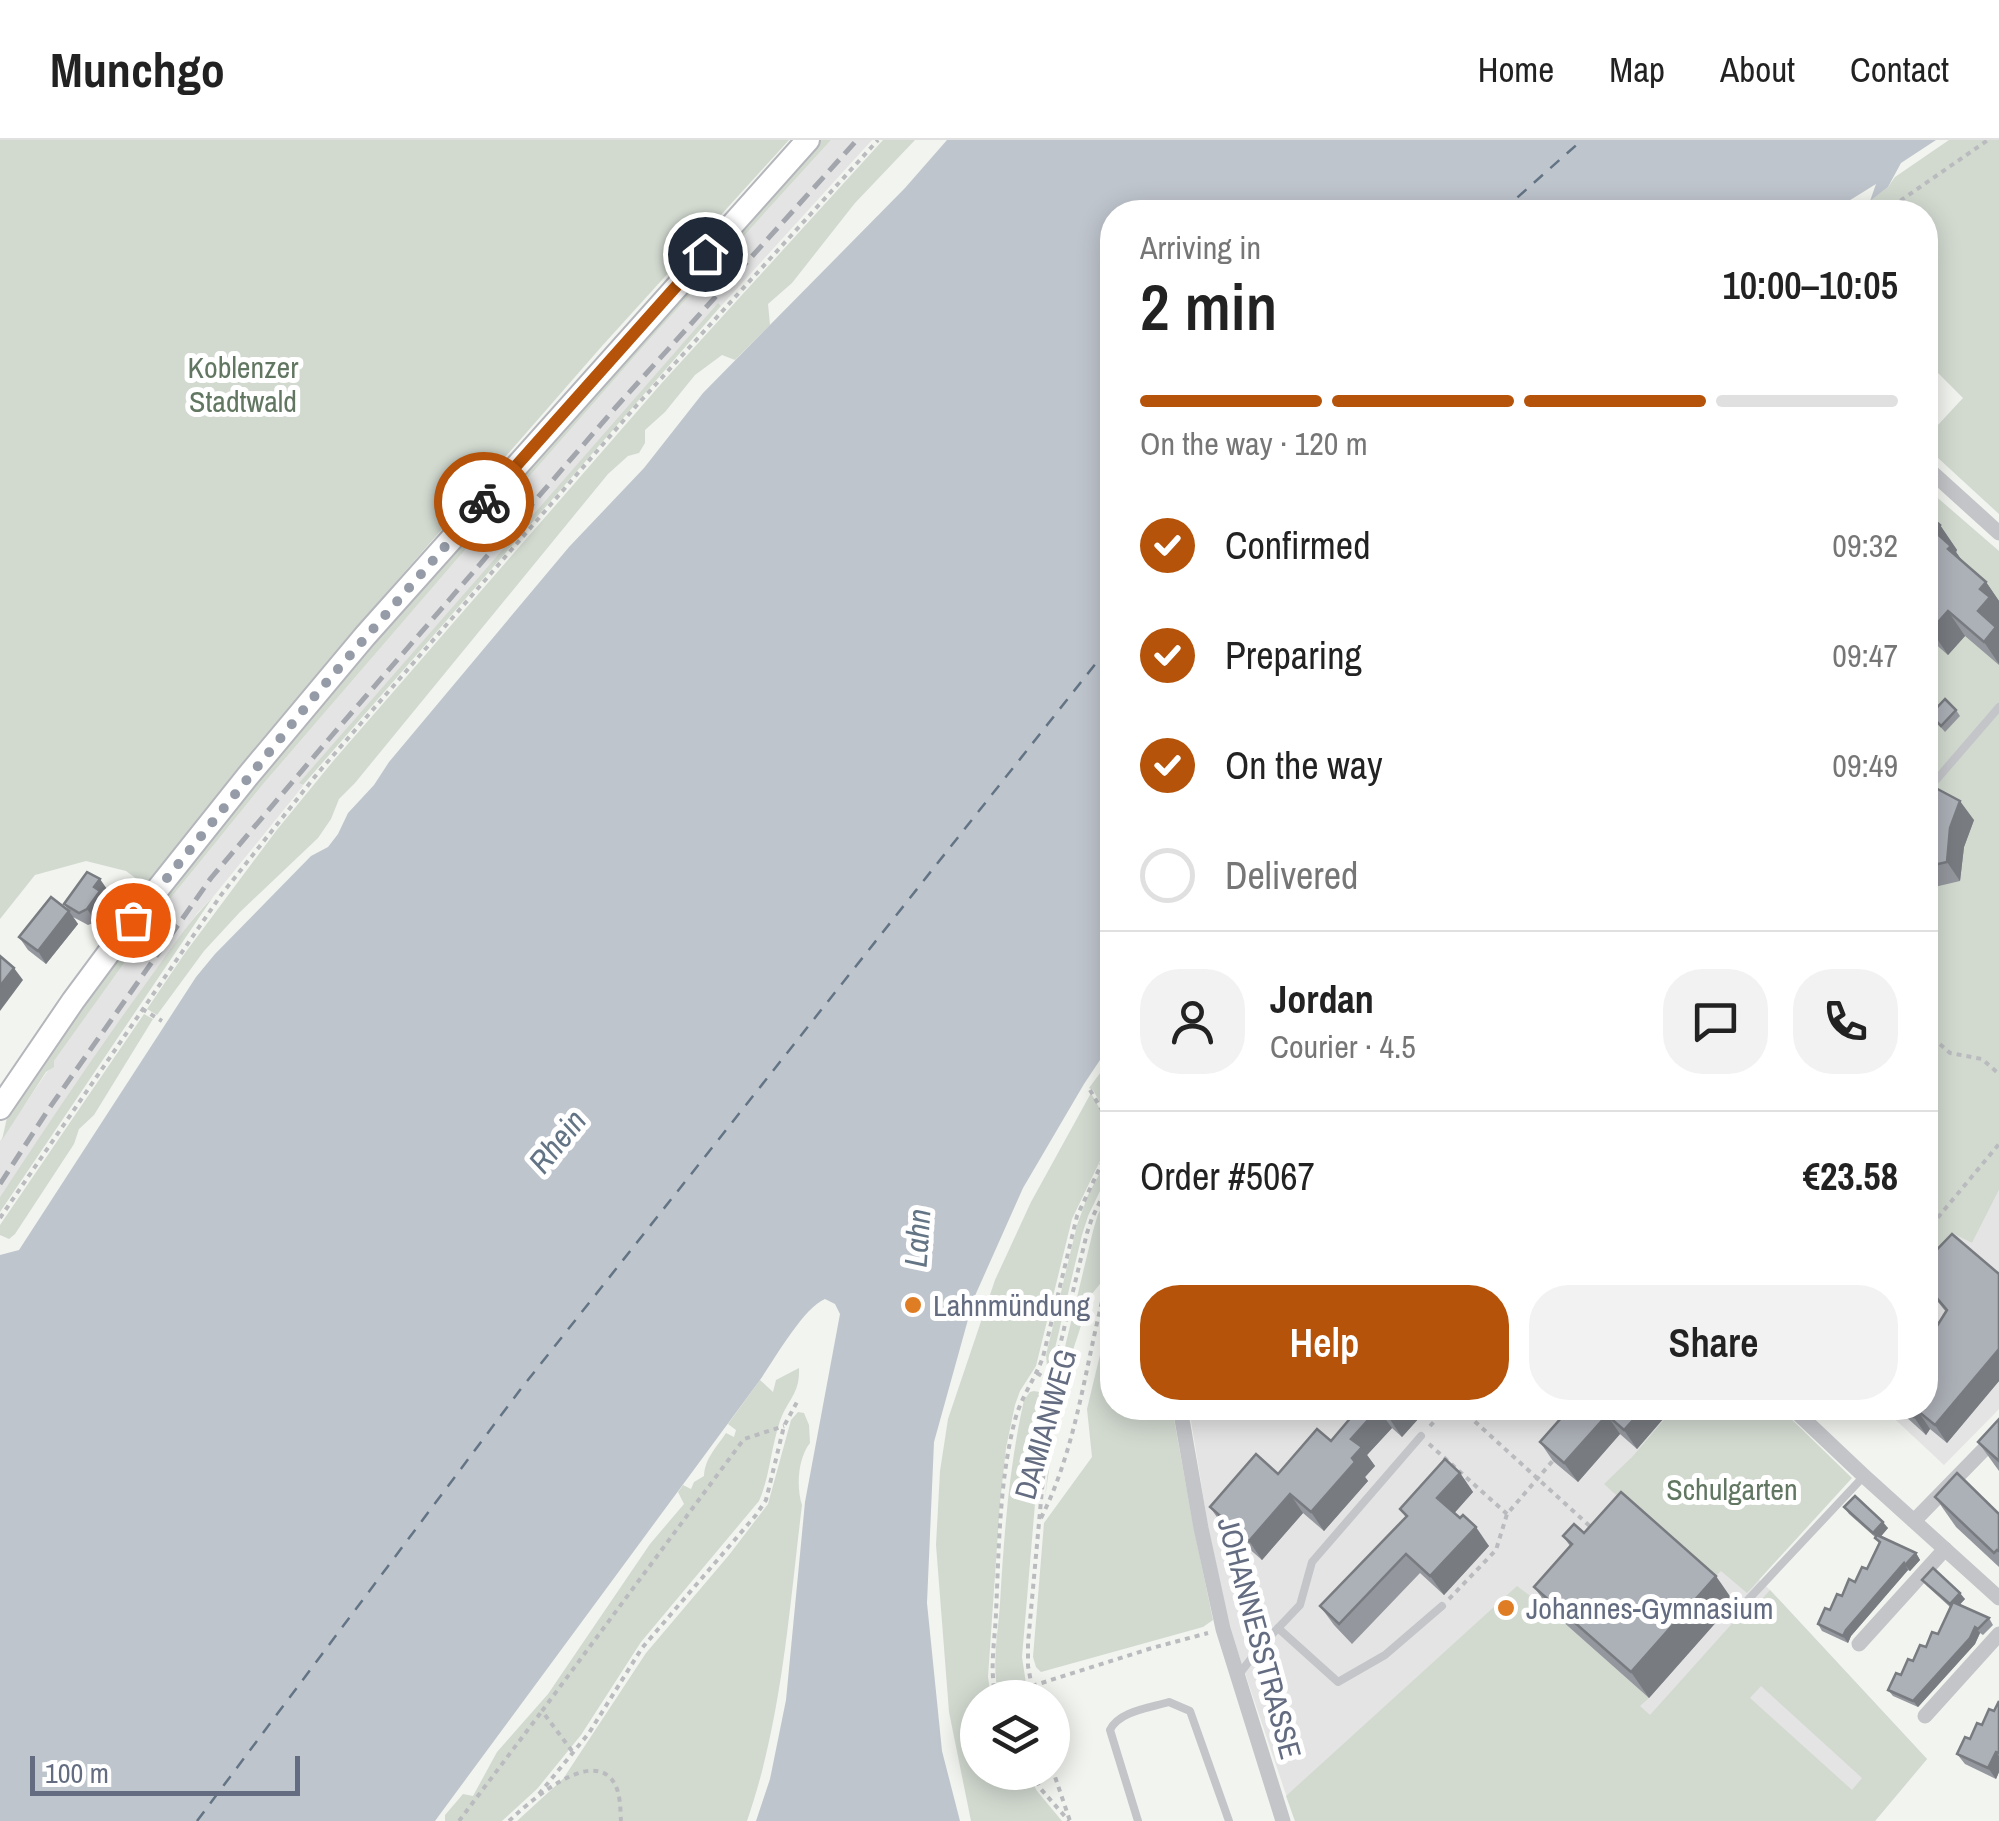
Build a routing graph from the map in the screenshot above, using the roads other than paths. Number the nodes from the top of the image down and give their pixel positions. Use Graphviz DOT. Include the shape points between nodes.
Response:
graph roads {
  1 [pos="808,140"];
  2 [pos="1938,478"];
  3 [pos="1999,533"];
  4 [pos="1999,707"];
  5 [pos="1938,777"];
  6 [pos="0,1108"];
  7 [pos="1182,1420"];
  8 [pos="1805,1420"];
  9 [pos="1999,1434"];
  10 [pos="1421,1436"];
  11 [pos="1864,1476"];
  12 [pos="1914,1522"];
  13 [pos="1945,1549"];
  14 [pos="1999,1598"];
  15 [pos="1744,1604"];
  16 [pos="1442,1606"];
  17 [pos="1278,1628"];
  18 [pos="1999,1634"];
  19 [pos="1859,1644"];
  20 [pos="1237,1676"];
  21 [pos="1925,1716"];
  22 [pos="1138,1821"];
  23 [pos="1228,1821"];
  24 [pos="1283,1821"];
  1 -- 6 [label="main road" via="248,776 72,1001"];
  2 -- 3 [label="street"];
  4 -- 5 [label="lane"];
  7 -- 20 [label="street, JOHANNESSTRASSE"];
  8 -- 11 [label="street"];
  9 -- 12 [label="street"];
  10 -- 17 [label="lane" via="1312,1562 1300,1605"];
  11 -- 12 [label="street"];
  11 -- 15 [label="lane"];
  12 -- 13 [label="street"];
  13 -- 14 [label="street"];
  13 -- 19 [label="street"];
  16 -- 17 [label="lane" via="1385,1654 1338,1682"];
  17 -- 20 [label="lane"];
  18 -- 21 [label="street"];
  20 -- 24 [label="street, JOHANNESSTRASSE"];
  22 -- 23 [label="lane" via="1110,1730 1122,1717 1169,1702 1190,1711"];
}
